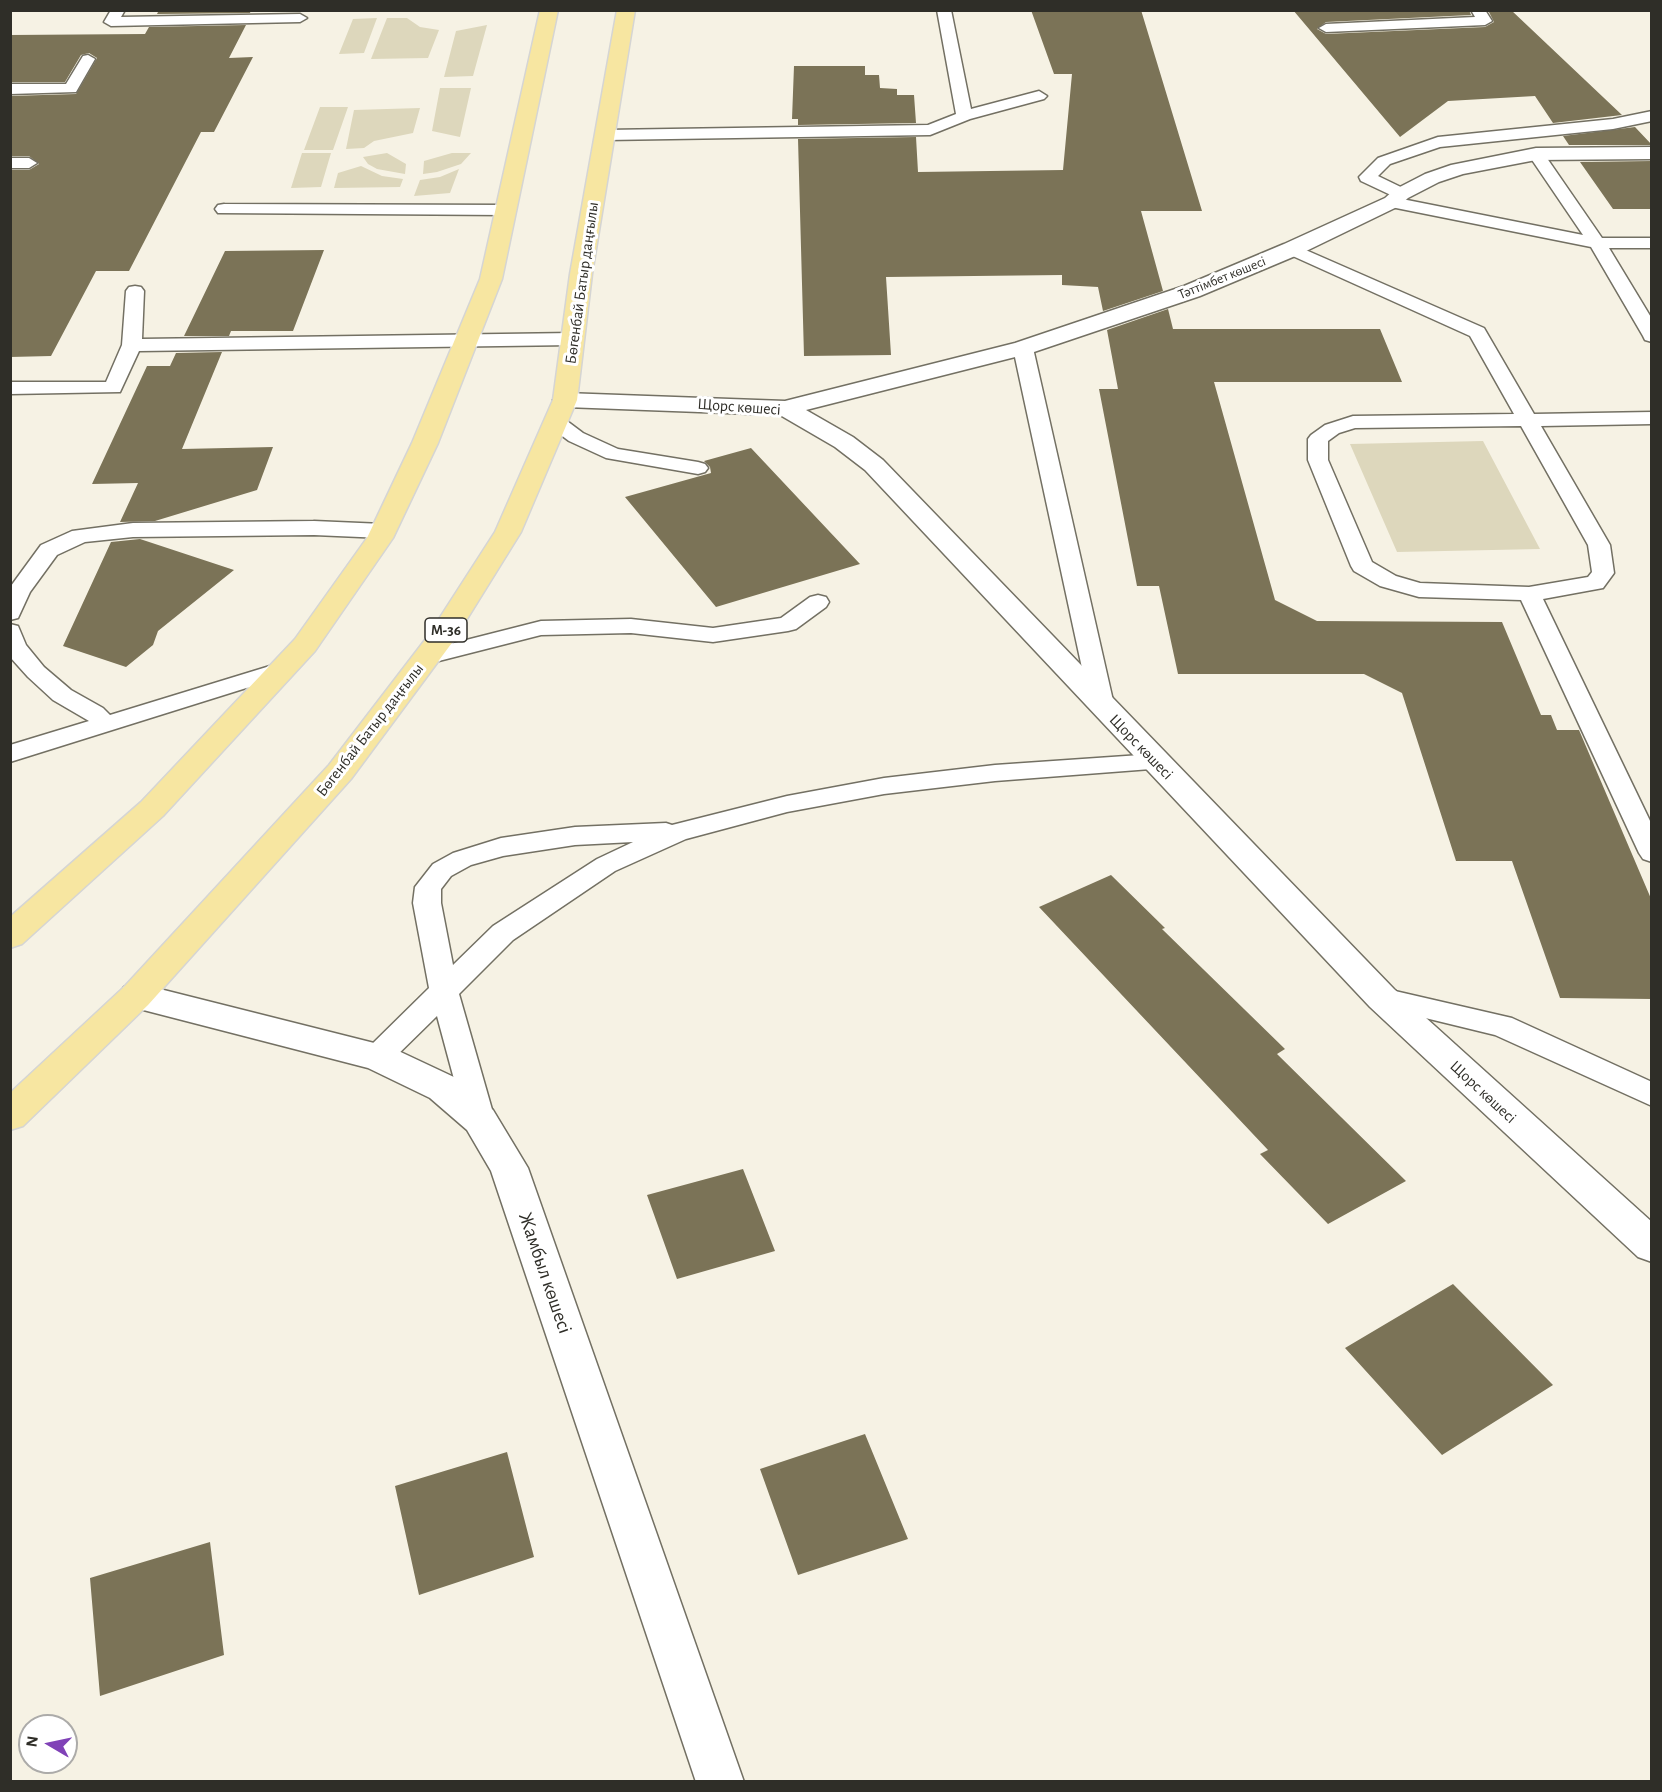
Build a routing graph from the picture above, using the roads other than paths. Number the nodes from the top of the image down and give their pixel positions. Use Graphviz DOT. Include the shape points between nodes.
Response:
graph roads {
  1 [pos="118,10"];
  2 [pos="549,10"];
  3 [pos="626,10"];
  4 [pos="944,10"];
  5 [pos="1478,10"];
  6 [pos="300,18"];
  7 [pos="1326,28"];
  8 [pos="88,59"];
  9 [pos="10,89"];
  10 [pos="1039,96"];
  11 [pos="964,116"];
  12 [pos="1652,116"];
  13 [pos="606,135"];
  14 [pos="1652,153"];
  15 [pos="1536,154"];
  16 [pos="10,163"];
  17 [pos="29,163"];
  18 [pos="1396,198"];
  19 [pos="224,209"];
  20 [pos="506,210"];
  21 [pos="1597,243"];
  22 [pos="1650,244"];
  23 [pos="1292,249"];
  24 [pos="135,291"];
  25 [pos="1652,336"];
  26 [pos="573,339"];
  27 [pos="466,340"];
  28 [pos="132,345"];
  29 [pos="1023,348"];
  30 [pos="10,388"];
  31 [pos="785,408"];
  32 [pos="560,411"];
  33 [pos="1652,418"];
  34 [pos="1529,420"];
  35 [pos="698,468"];
  36 [pos="383,531"];
  37 [pos="1529,594"];
  38 [pos="818,602"];
  39 [pos="10,613"];
  40 [pos="10,631"];
  41 [pos="427,657"];
  42 [pos="283,669"];
  43 [pos="1102,705"];
  44 [pos="105,723"];
  45 [pos="10,754"];
  46 [pos="1155,762"];
  47 [pos="678,832"];
  48 [pos="1652,853"];
  49 [pos="10,936"];
  50 [pos="444,991"];
  51 [pos="136,996"];
  52 [pos="1382,998"];
  53 [pos="377,1057"];
  54 [pos="1652,1095"];
  55 [pos="10,1116"];
  56 [pos="480,1120"];
  57 [pos="1652,1246"];
  58 [pos="720,1782"];
  1 -- 6 [label="lane" via="111,22"];
  2 -- 20 [label="main road"];
  3 -- 13 [label="main road, Бөгенбай Батыр даңғылы / M-36"];
  4 -- 11 [label="lane"];
  5 -- 7 [label="lane" via="1485,21"];
  8 -- 9 [label="lane" via="71,89"];
  10 -- 11 [label="lane"];
  11 -- 13 [label="lane" via="930,130"];
  12 -- 18 [label="lane" via="1613,124 1438,142 1384,161 1367,177"];
  13 -- 26 [label="main road, Бөгенбай Батыр даңғылы / M-36"];
  14 -- 15 [label="street, Тәттімбет көшесі"];
  15 -- 18 [label="street, Тәттімбет көшесі" via="1458,169"];
  15 -- 21 [label="lane"];
  16 -- 17 [label="lane"];
  18 -- 21 [label="lane"];
  18 -- 23 [label="street, Тәттімбет көшесі"];
  19 -- 20 [label="lane"];
  20 -- 27 [label="main road" via="491,279"];
  21 -- 22 [label="lane"];
  21 -- 25 [label="lane"];
  23 -- 29 [label="street, Тәттімбет көшесі" via="1192,291"];
  23 -- 34 [label="lane" via="1477,332"];
  24 -- 28 [label="lane"];
  26 -- 27 [label="lane"];
  26 -- 32 [label="main road, Бөгенбай Батыр даңғылы / M-36"];
  27 -- 28 [label="lane"];
  27 -- 36 [label="main road" via="425,443"];
  28 -- 30 [label="lane" via="113,388"];
  29 -- 31 [label="street, Тәттімбет көшесі"];
  29 -- 43 [label="lane"];
  31 -- 32 [label="street, Щорс көшесі"];
  31 -- 43 [label="street, Щорс көшесі" via="844,442 874,465"];
  32 -- 35 [label="lane" via="576,437 613,454"];
  32 -- 41 [label="main road, Бөгенбай Батыр даңғылы / M-36" via="508,532"];
  33 -- 34 [label="lane"];
  34 -- 37 [label="lane" via="1599,545 1603,573 1595,583"];
  34 -- 37 [label="lane" via="1353,422 1318,439 1318,460 1362,566 1388,581 1419,590"];
  36 -- 39 [label="lane" via="144,530 80,536 49,550 19,591"];
  36 -- 42 [label="main road" via="305,645"];
  37 -- 48 [label="lane"];
  38 -- 41 [label="lane" via="788,624 713,635 631,626 541,628"];
  40 -- 44 [label="lane" via="15,647 36,672 62,695"];
  41 -- 51 [label="main road, Бөгенбай Батыр даңғылы / M-36" via="340,772"];
  42 -- 44 [label="lane"];
  42 -- 49 [label="main road" via="152,809"];
  43 -- 46 [label="street, Щорс көшесі"];
  44 -- 45 [label="lane"];
  46 -- 47 [label="lane" via="995,772 884,786 787,804"];
  46 -- 52 [label="street, Щорс көшесі"];
  47 -- 50 [label="lane" via="606,866 503,933"];
  47 -- 50 [label="lane" via="575,836 501,847 442,870 428,887 427,903"];
  50 -- 53 [label="lane"];
  50 -- 56 [label="lane"];
  51 -- 53 [label="street, Жамбыл көшесі"];
  51 -- 55 [label="main road, Бөгенбай Батыр даңғылы / M-36"];
  52 -- 54 [label="lane" via="1502,1026"];
  52 -- 57 [label="street, Щорс көшесі"];
  53 -- 56 [label="street, Жамбыл көшесі" via="443,1088"];
  56 -- 58 [label="street, Жамбыл көшесі" via="509,1168"];
}
